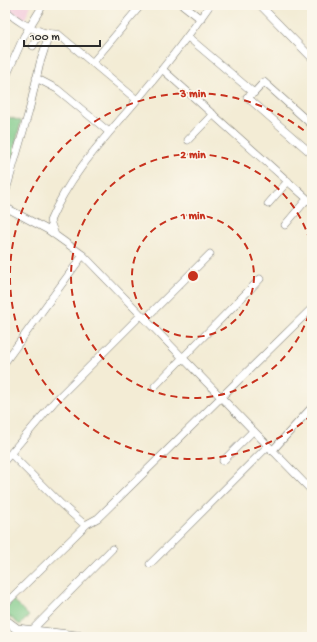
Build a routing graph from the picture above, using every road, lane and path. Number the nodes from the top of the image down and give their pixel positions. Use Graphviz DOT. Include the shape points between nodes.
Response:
graph roads {
  1 [pos="43,5"];
  2 [pos="141,5"];
  3 [pos="183,5"];
  4 [pos="210,5"];
  5 [pos="260,5"];
  6 [pos="5,9"];
  7 [pos="200,19"];
  8 [pos="31,27"];
  9 [pos="40,31"];
  10 [pos="49,35"];
  11 [pos="188,37"];
  12 [pos="33,46"];
  13 [pos="312,58"];
  14 [pos="93,62"];
  15 [pos="162,69"];
  16 [pos="36,78"];
  17 [pos="5,79"];
  18 [pos="254,93"];
  19 [pos="137,100"];
  20 [pos="213,114"];
  21 [pos="312,125"];
  22 [pos="109,132"];
  23 [pos="188,140"];
  24 [pos="312,154"];
  25 [pos="288,181"];
  26 [pos="5,194"];
  27 [pos="310,201"];
  28 [pos="268,204"];
  29 [pos="5,207"];
  30 [pos="285,225"];
  31 [pos="55,235"];
  32 [pos="210,254"];
  33 [pos="83,255"];
  34 [pos="260,279"];
  35 [pos="312,308"];
  36 [pos="143,317"];
  37 [pos="183,358"];
  38 [pos="5,362"];
  39 [pos="155,386"];
  40 [pos="220,397"];
  41 [pos="312,407"];
  42 [pos="253,431"];
  43 [pos="270,449"];
  44 [pos="11,454"];
  45 [pos="5,460"];
  46 [pos="223,461"];
  47 [pos="312,491"];
  48 [pos="85,525"];
  49 [pos="112,549"];
  50 [pos="150,564"];
  51 [pos="5,604"];
  52 [pos="5,620"];
  53 [pos="28,634"];
  54 [pos="85,637"];
  1 -- 8 [label="street"];
  2 -- 14 [label="street"];
  3 -- 7 [label="street"];
  4 -- 7 [label="street"];
  5 -- 13 [label="street"];
  6 -- 8 [label="street" via="10,15"];
  7 -- 11 [label="street"];
  8 -- 9 [label="street"];
  8 -- 17 [label="street" via="24,36"];
  9 -- 10 [label="street"];
  9 -- 12 [label="street"];
  10 -- 14 [label="street" via="58,34"];
  10 -- 16 [label="street"];
  11 -- 15 [label="street"];
  11 -- 18 [label="street"];
  14 -- 19 [label="street"];
  15 -- 19 [label="street"];
  15 -- 20 [label="street"];
  16 -- 22 [label="street" via="57,89"];
  16 -- 26 [label="street"];
  18 -- 21 [label="street" via="264,82"];
  18 -- 24 [label="street" via="247,97"];
  19 -- 22 [label="street"];
  20 -- 23 [label="street"];
  20 -- 25 [label="street"];
  22 -- 31 [label="street" via="88,156 60,198 50,221"];
  25 -- 27 [label="street"];
  25 -- 28 [label="street"];
  27 -- 30 [label="street"];
  29 -- 31 [label="street"];
  31 -- 33 [label="street"];
  32 -- 36 [label="street"];
  33 -- 36 [label="street"];
  33 -- 38 [label="street"];
  34 -- 37 [label="street"];
  35 -- 40 [label="street"];
  36 -- 37 [label="street"];
  36 -- 44 [label="street" via="55,401"];
  37 -- 39 [label="street"];
  37 -- 40 [label="street"];
  40 -- 42 [label="street"];
  40 -- 48 [label="street" via="98,518"];
  41 -- 43 [label="street"];
  42 -- 43 [label="street"];
  42 -- 46 [label="street"];
  43 -- 47 [label="street"];
  43 -- 50 [label="street"];
  44 -- 45 [label="street"];
  44 -- 48 [label="street"];
  48 -- 51 [label="street"];
  49 -- 53 [label="street"];
  52 -- 53 [label="main road"];
  53 -- 54 [label="main road"];
}
